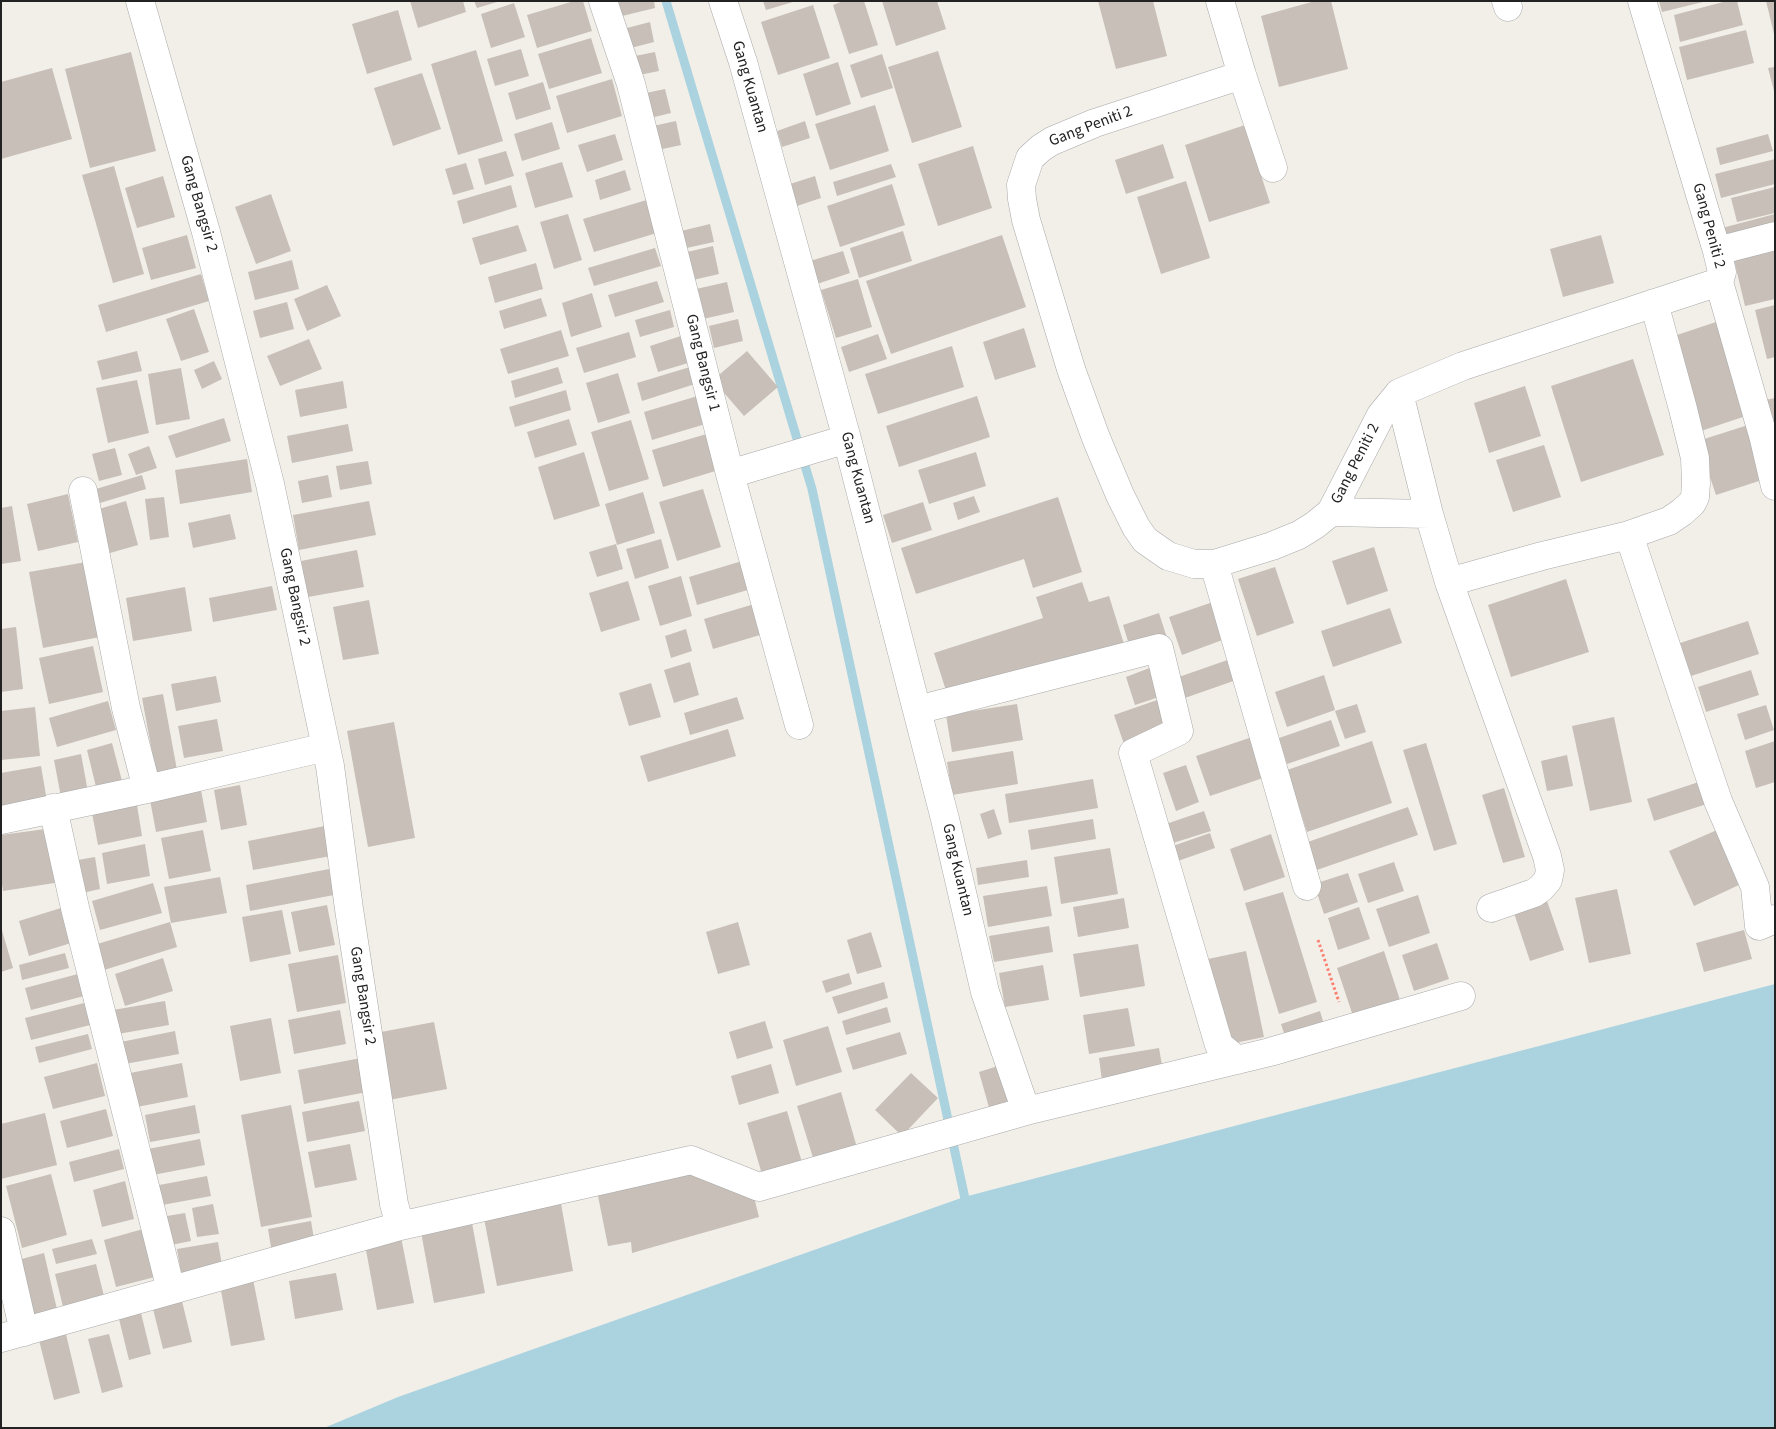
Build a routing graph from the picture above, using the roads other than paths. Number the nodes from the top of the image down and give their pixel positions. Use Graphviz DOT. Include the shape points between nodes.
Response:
graph roads {
  1 [pos="140,1"];
  2 [pos="603,1"];
  3 [pos="722,1"];
  4 [pos="1220,1"];
  5 [pos="1642,1"];
  6 [pos="1242,75"];
  7 [pos="1273,168"];
  8 [pos="1775,236"];
  9 [pos="1717,251"];
  10 [pos="1719,282"];
  11 [pos="1654,304"];
  12 [pos="1399,393"];
  13 [pos="847,439"];
  14 [pos="740,471"];
  15 [pos="1775,486"];
  16 [pos="83,491"];
  17 [pos="1331,512"];
  18 [pos="1429,514"];
  19 [pos="1628,535"];
  20 [pos="1214,564"];
  21 [pos="1449,582"];
  22 [pos="918,710"];
  23 [pos="798,725"];
  24 [pos="326,747"];
  25 [pos="147,789"];
  26 [pos="53,808"];
  27 [pos="1,820"];
  28 [pos="1307,886"];
  29 [pos="1491,908"];
  30 [pos="1775,919"];
  31 [pos="1461,996"];
  32 [pos="1237,1060"];
  33 [pos="1026,1110"];
  34 [pos="397,1215"];
  35 [pos="1,1231"];
  36 [pos="171,1290"];
  37 [pos="13,1335"];
  1 -- 24 [label="street, Gang Bangsir 2" via="206,232 270,484"];
  2 -- 14 [label="street, Gang Bangsir 1" via="631,84"];
  3 -- 13 [label="street, Gang Kuantan" via="743,62"];
  4 -- 6 [label="street"];
  5 -- 9 [label="street, Gang Peniti 2"];
  6 -- 7 [label="street"];
  6 -- 20 [label="street, Gang Peniti 2" via="1052,140 1030,158 1021,185 1026,220 1072,369 1096,438 1129,514 1146,540 1159,551 1194,564"];
  8 -- 9 [label="street"];
  9 -- 10 [label="street, Gang Peniti 2" via="1722,272"];
  10 -- 11 [label="street, Gang Peniti 2"];
  10 -- 15 [label="street"];
  11 -- 12 [label="street, Gang Peniti 2" via="1463,366"];
  11 -- 19 [label="street" via="1692,444 1696,491 1692,503 1669,521"];
  12 -- 17 [label="street, Gang Peniti 2" via="1381,415"];
  12 -- 18 [label="street"];
  13 -- 14 [label="street"];
  13 -- 22 [label="street, Gang Kuantan"];
  14 -- 23 [label="street, Gang Bangsir 1"];
  16 -- 25 [label="street" via="126,708"];
  17 -- 18 [label="street"];
  17 -- 20 [label="street, Gang Peniti 2" via="1299,535"];
  18 -- 21 [label="street"];
  19 -- 21 [label="street"];
  19 -- 30 [label="street" via="1718,801 1754,887 1759,926"];
  20 -- 28 [label="street"];
  21 -- 29 [label="street" via="1550,870 1548,880 1534,893"];
  22 -- 32 [label="street" via="1159,648 1179,731 1133,753 1219,1045"];
  22 -- 33 [label="street, Gang Kuantan" via="985,992"];
  24 -- 25 [label="street"];
  24 -- 34 [label="street, Gang Bangsir 2"];
  25 -- 26 [label="street"];
  26 -- 27 [label="street"];
  26 -- 36 [label="street"];
  31 -- 32 [label="street"];
  32 -- 33 [label="street"];
  33 -- 34 [label="street" via="759,1187 691,1160"];
  34 -- 36 [label="street"];
  35 -- 37 [label="street"];
  36 -- 37 [label="street"];
}
